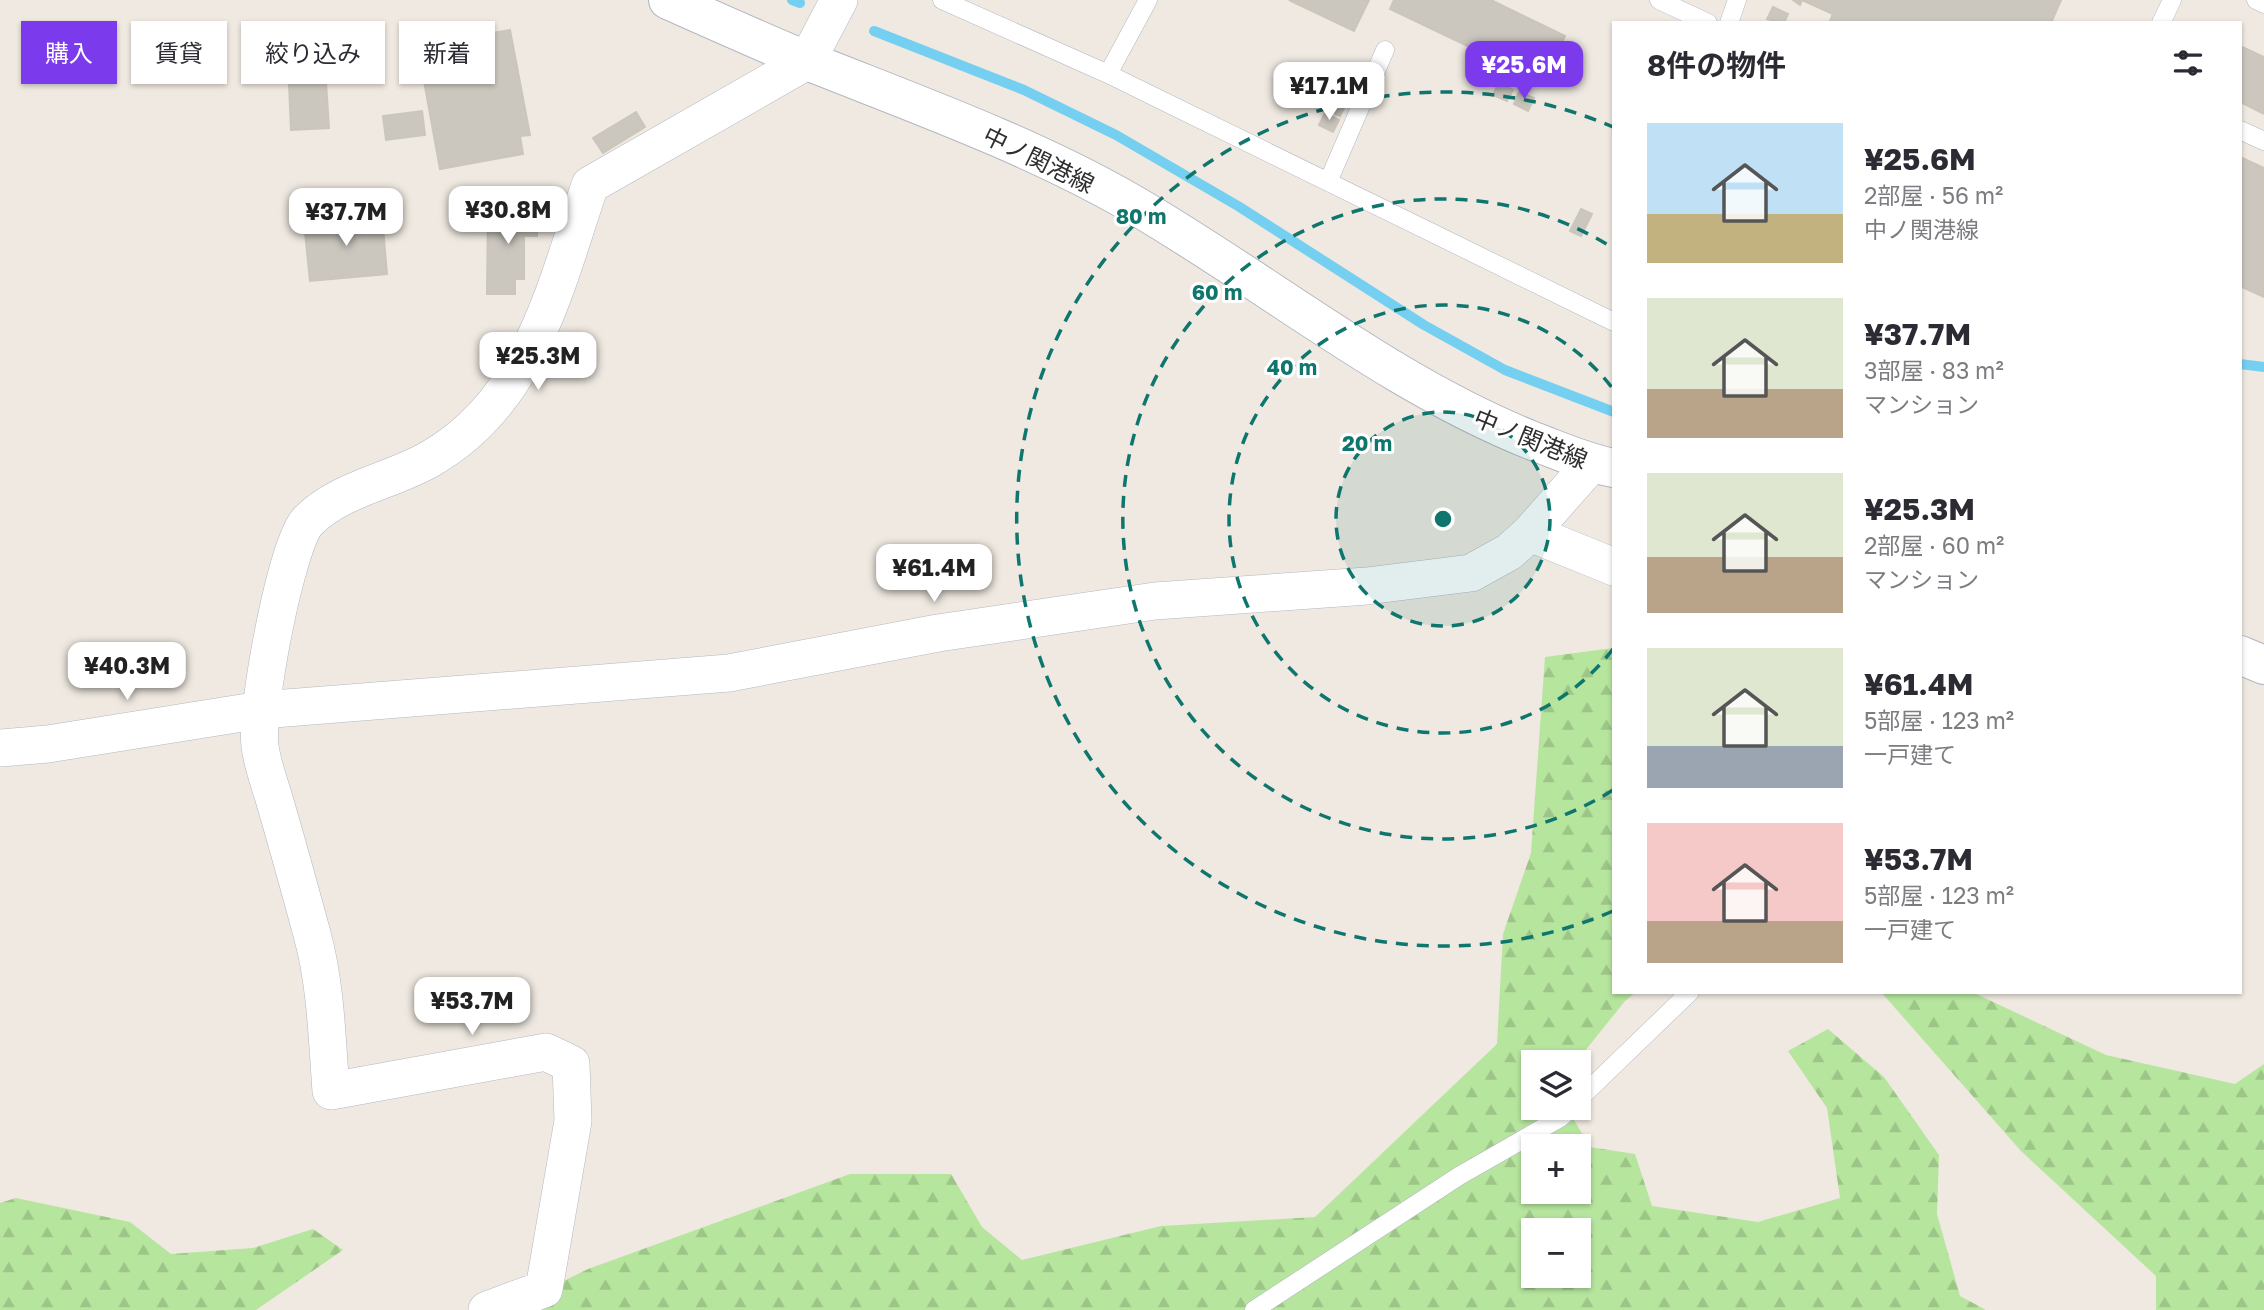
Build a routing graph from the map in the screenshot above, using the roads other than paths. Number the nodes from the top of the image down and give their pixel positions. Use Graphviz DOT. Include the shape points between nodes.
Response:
graph roads {
  1 [pos="668,0"];
  2 [pos="839,0"];
  3 [pos="942,0"];
  4 [pos="1148,0"];
  5 [pos="1659,0"];
  6 [pos="1737,0"];
  7 [pos="2172,0"];
  8 [pos="2256,0"];
  9 [pos="2264,4"];
  10 [pos="1704,21"];
  11 [pos="1730,21"];
  12 [pos="2162,21"];
  13 [pos="1385,50"];
  14 [pos="807,61"];
  15 [pos="1108,74"];
  16 [pos="2242,131"];
  17 [pos="2264,141"];
  18 [pos="1328,182"];
  19 [pos="1612,321"];
  20 [pos="1602,466"];
  21 [pos="1530,533"];
  22 [pos="1612,566"];
  23 [pos="2242,656"];
  24 [pos="2264,666"];
  25 [pos="261,710"];
  26 [pos="0,748"];
  27 [pos="1688,994"];
  28 [pos="1591,1087"];
  29 [pos="1556,1120"];
  30 [pos="487,1310"];
  31 [pos="1254,1310"];
  1 -- 14 [label="main road, 中ノ関港線"];
  2 -- 14 [label="street"];
  3 -- 15 [label="lane"];
  4 -- 15 [label="lane"];
  5 -- 10 [label="lane"];
  6 -- 11 [label="lane"];
  7 -- 12 [label="lane"];
  8 -- 9 [label="lane"];
  13 -- 18 [label="lane"];
  14 -- 20 [label="main road, 中ノ関港線" via="963,123 1130,203 1402,376 1481,420"];
  14 -- 25 [label="street" via="590,185 539,336 500,399 460,442 331,503 306,522 290,557"];
  15 -- 18 [label="lane"];
  16 -- 17 [label="lane"];
  18 -- 19 [label="lane"];
  20 -- 21 [label="street"];
  21 -- 22 [label="street"];
  21 -- 25 [label="street" via="1509,552 1471,573 1367,586 1155,601 938,633 729,673"];
  23 -- 24 [label="main road"];
  25 -- 26 [label="street"];
  25 -- 30 [label="street" via="259,745 313,937 324,993 331,1091 546,1052 572,1064 573,1121 544,1289"];
  27 -- 28 [label="lane"];
  29 -- 31 [label="lane" via="1459,1175"];
}
